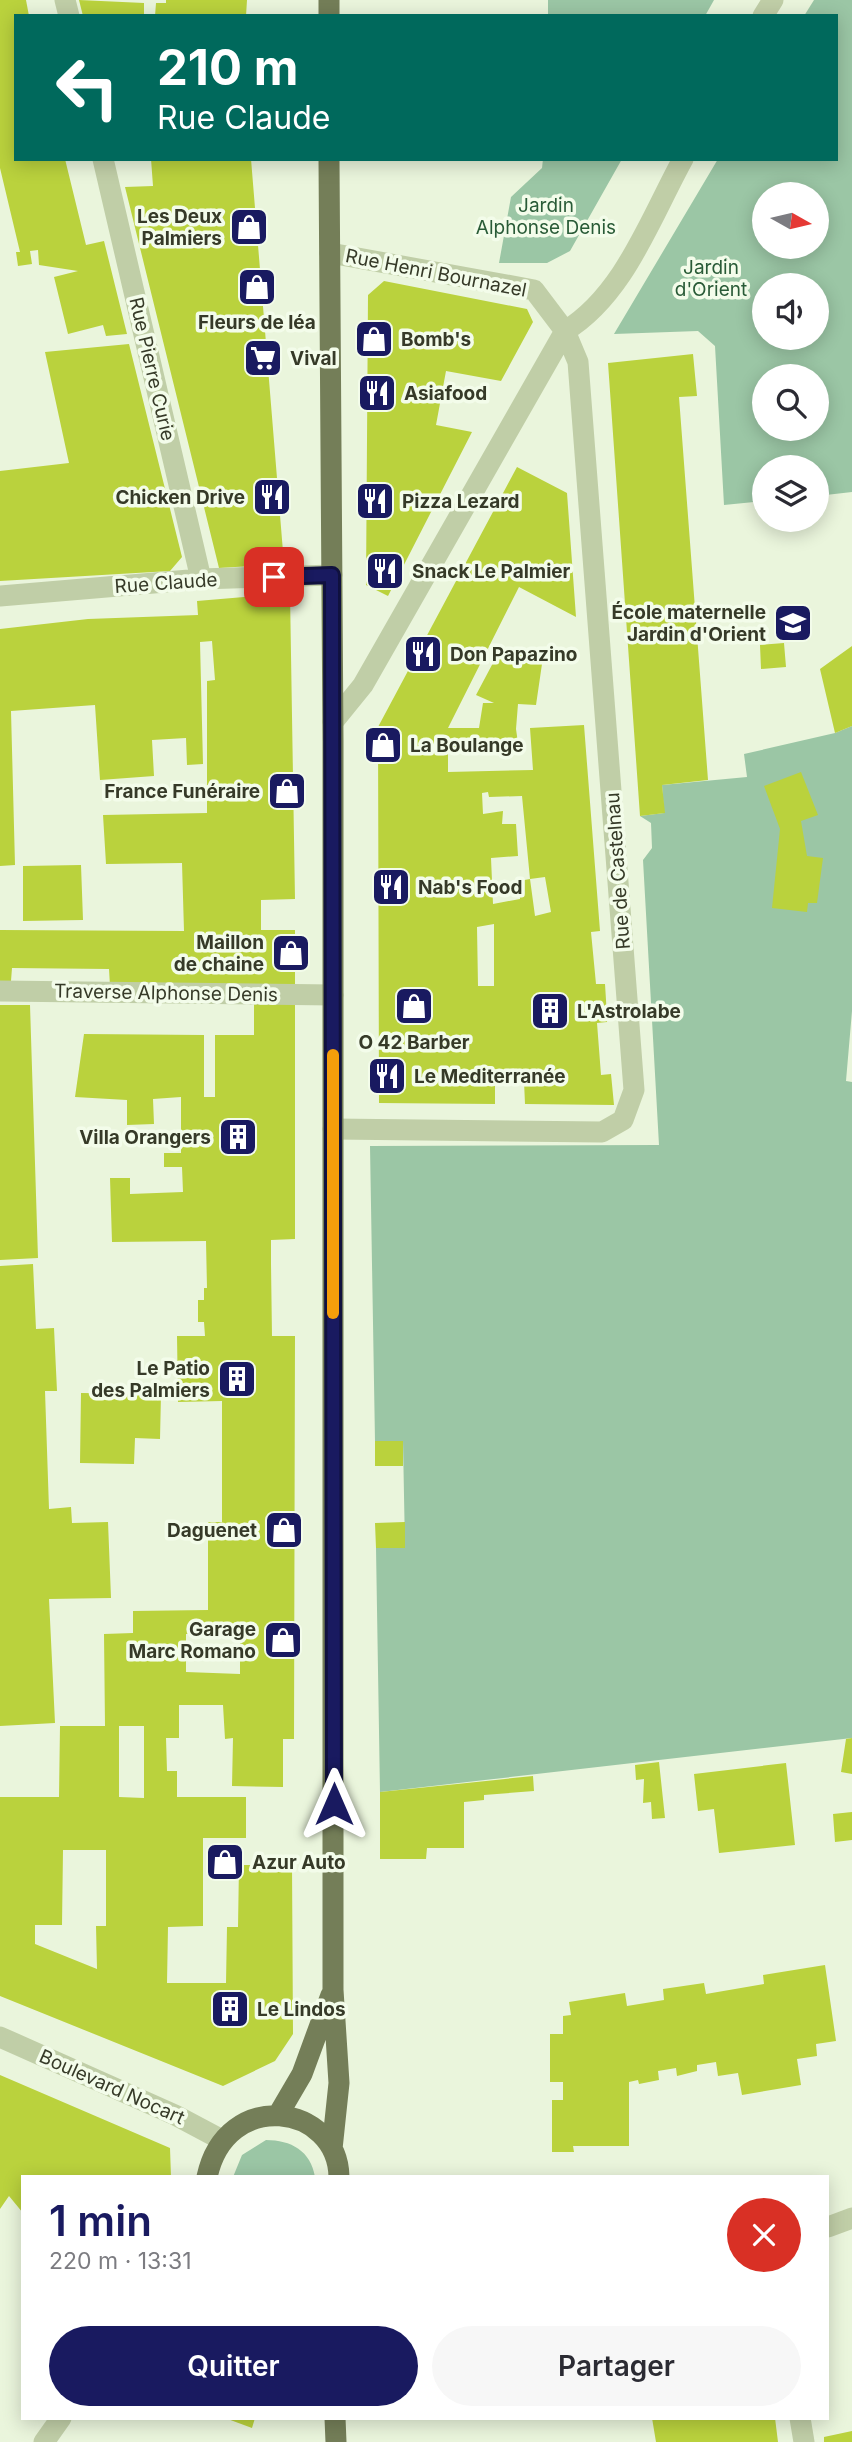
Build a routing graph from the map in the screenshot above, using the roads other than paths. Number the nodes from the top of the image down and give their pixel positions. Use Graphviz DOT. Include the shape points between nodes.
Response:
graph roads {
  1 [pos="103,161"];
  2 [pos="329,161"];
  3 [pos="681,161"];
  4 [pos="330,253"];
  5 [pos="565,331"];
  6 [pos="332,575"];
  7 [pos="201,579"];
  8 [pos="0,596"];
  9 [pos="333,722"];
  10 [pos="0,991"];
  11 [pos="333,995"];
  12 [pos="333,1129"];
  13 [pos="333,1990"];
  14 [pos="0,2037"];
  15 [pos="278,2115"];
  16 [pos="222,2140"];
  17 [pos="332,2149"];
  18 [pos="207,2175"];
  19 [pos="338,2175"];
  20 [pos="852,2218"];
  21 [pos="829,2227"];
  22 [pos="60,2420"];
  23 [pos="335,2420"];
  24 [pos="800,2420"];
  25 [pos="44,2442"];
  26 [pos="335,2442"];
  27 [pos="804,2442"];
  1 -- 7 [label="street, Rue Pierre Curie"];
  2 -- 4 [label="main road"];
  3 -- 5 [label="street" via="616,283 587,317"];
  4 -- 5 [label="street, Rue Henri Bournazel" via="534,290"];
  4 -- 6 [label="main road"];
  5 -- 9 [label="street" via="363,685"];
  5 -- 12 [label="street, Rue de Castelnau" via="581,370 634,1090 623,1120 602,1132"];
  6 -- 7 [label="street, Rue Claude"];
  6 -- 9 [label="main road"];
  7 -- 8 [label="street, Rue Claude"];
  9 -- 11 [label="main road"];
  10 -- 11 [label="street, Traverse Alphonse Denis"];
  11 -- 12 [label="main road"];
  12 -- 13 [label="main road"];
  13 -- 15 [label="main road" via="302,2074"];
  13 -- 17 [label="main road" via="340,2082"];
  14 -- 16 [label="street, Boulevard Nocart"];
  15 -- 16 [label="main road" via="238,2125"];
  15 -- 17 [label="main road" via="318,2132"];
  16 -- 18 [label="main road"];
  17 -- 19 [label="main road"];
  20 -- 21 [label="street"];
  22 -- 25 [label="street"];
  23 -- 26 [label="main road"];
  24 -- 27 [label="street"];
}
